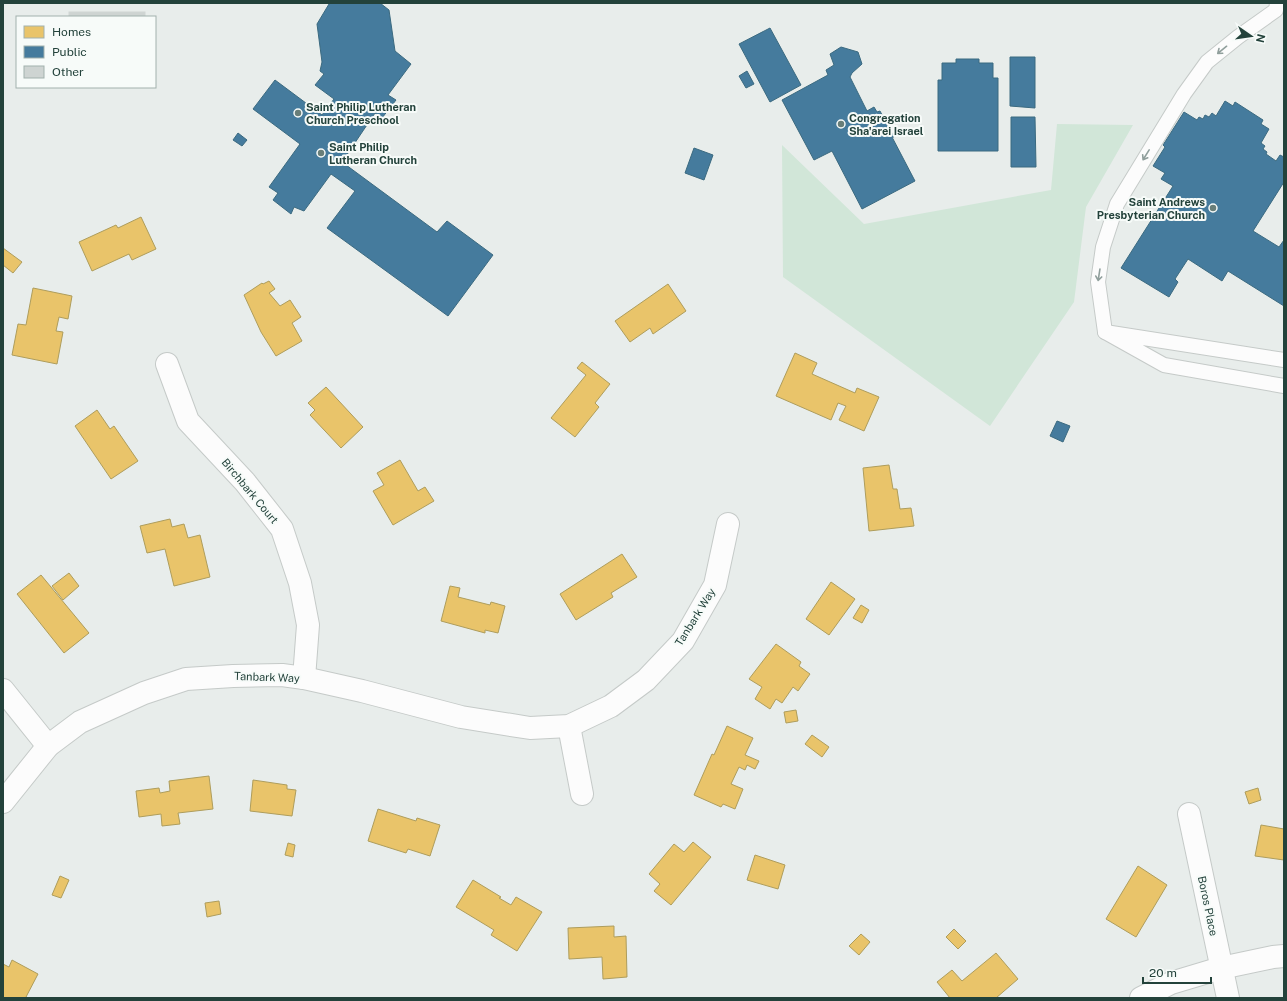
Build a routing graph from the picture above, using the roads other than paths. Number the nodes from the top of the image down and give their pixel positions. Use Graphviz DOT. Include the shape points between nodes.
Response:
graph roads {
  1 [pos="1279,10"];
  2 [pos="1105,332"];
  3 [pos="1180,344"];
  4 [pos="1284,360"];
  5 [pos="166,364"];
  6 [pos="1169,366"];
  7 [pos="1284,386"];
  8 [pos="728,524"];
  9 [pos="304,678"];
  10 [pos="3,690"];
  11 [pos="569,726"];
  12 [pos="48,746"];
  13 [pos="582,794"];
  14 [pos="3,802"];
  15 [pos="1188,814"];
  16 [pos="1284,956"];
  17 [pos="1221,968"];
  18 [pos="1141,998"];
  19 [pos="1228,998"];
  1 -- 2 [label="lane, one-way" via="1238,37 1207,62 1184,94 1117,204 1103,247 1098,282"];
  2 -- 3 [label="lane"];
  2 -- 6 [label="lane"];
  3 -- 4 [label="lane"];
  3 -- 6 [label="lane"];
  5 -- 9 [label="street, Birchbark Court" via="188,421 245,482 282,529 300,583 308,625"];
  6 -- 7 [label="lane"];
  8 -- 11 [label="street, Tanbark Way" via="716,585 683,641 646,680 611,706"];
  9 -- 11 [label="street, Tanbark Way" via="461,717 530,728"];
  9 -- 12 [label="street, Tanbark Way" via="282,675 186,679 144,693 80,722"];
  10 -- 12 [label="street"];
  11 -- 13 [label="street"];
  12 -- 14 [label="street, Tanbark Way"];
  15 -- 17 [label="street, Boros Place"];
  16 -- 17 [label="street"];
  17 -- 18 [label="street" via="1171,983"];
  17 -- 19 [label="street, Boros Place"];
}
